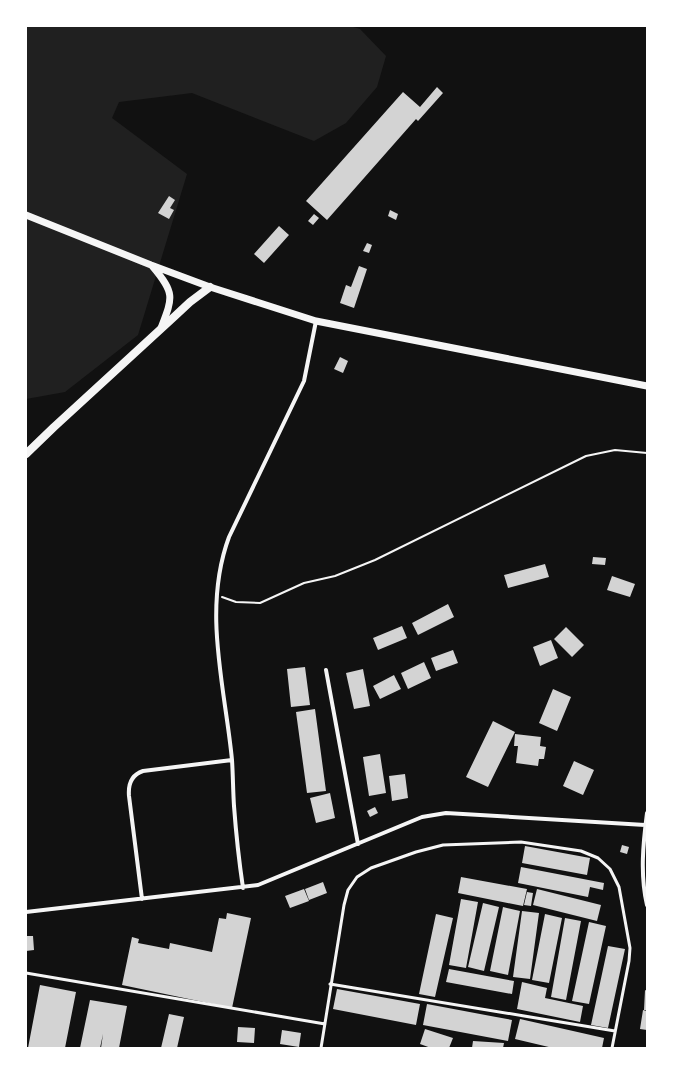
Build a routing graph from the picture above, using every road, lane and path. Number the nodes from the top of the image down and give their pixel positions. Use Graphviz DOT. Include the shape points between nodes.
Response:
graph roads {
  1 [pos="26,215"];
  2 [pos="151,265"];
  3 [pos="210,287"];
  4 [pos="316,321"];
  5 [pos="161,328"];
  6 [pos="647,386"];
  7 [pos="647,453"];
  8 [pos="26,454"];
  9 [pos="218,594"];
  10 [pos="326,670"];
  11 [pos="232,760"];
  12 [pos="647,813"];
  13 [pos="645,825"];
  14 [pos="358,844"];
  15 [pos="242,888"];
  16 [pos="142,900"];
  17 [pos="647,905"];
  18 [pos="26,912"];
  19 [pos="26,973"];
  20 [pos="330,984"];
  21 [pos="324,1024"];
  22 [pos="615,1031"];
  23 [pos="321,1048"];
  24 [pos="612,1048"];
  1 -- 2 [label="street"];
  2 -- 3 [label="street"];
  2 -- 5 [label="street" via="163,278 170,294 170,303"];
  3 -- 4 [label="street"];
  3 -- 5 [label="main road"];
  4 -- 6 [label="street"];
  4 -- 9 [label="street" via="304,381 229,537 222,560"];
  5 -- 8 [label="main road"];
  7 -- 9 [label="path" via="614,450 586,456 375,560 335,576 304,583 260,603 236,602"];
  9 -- 11 [label="street" via="217,642"];
  10 -- 14 [label="street"];
  11 -- 15 [label="street"];
  11 -- 16 [label="street" via="143,771 132,778 128,786"];
  12 -- 13 [label="street"];
  13 -- 14 [label="street" via="446,813 422,817"];
  13 -- 17 [label="street" via="642,856 643,890"];
  14 -- 15 [label="street" via="258,885"];
  15 -- 16 [label="street"];
  16 -- 18 [label="street"];
  19 -- 21 [label="lane"];
  20 -- 21 [label="lane"];
  20 -- 22 [label="lane"];
  20 -- 22 [label="lane" via="348,890 357,877 371,868 443,845 521,842 581,850 598,858 610,869 619,887 630,948"];
  21 -- 23 [label="lane"];
  22 -- 24 [label="lane"];
}
